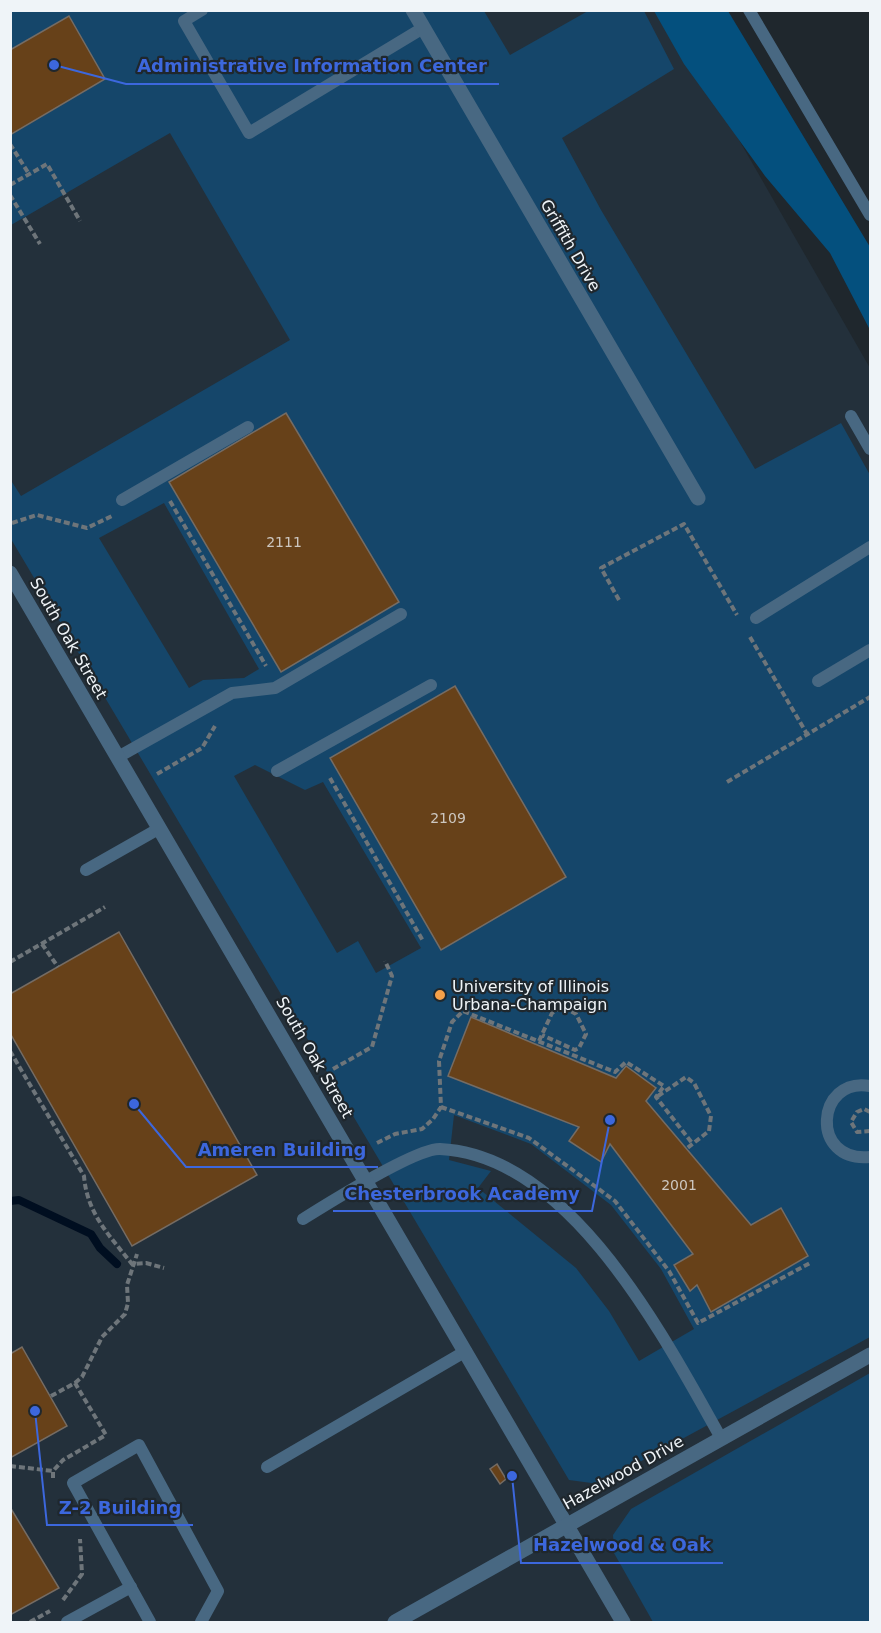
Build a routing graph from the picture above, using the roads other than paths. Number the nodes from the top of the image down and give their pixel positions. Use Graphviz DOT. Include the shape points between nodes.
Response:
graph roads {
  1 [pos="202,10"];
  2 [pos="413,10"];
  3 [pos="749,10"];
  4 [pos="423,28"];
  5 [pos="870,215"];
  6 [pos="851,417"];
  7 [pos="248,427"];
  8 [pos="870,449"];
  9 [pos="698,498"];
  10 [pos="120,506"];
  11 [pos="870,547"];
  12 [pos="10,573"];
  13 [pos="401,614"];
  14 [pos="756,618"];
  15 [pos="870,650"];
  16 [pos="818,681"];
  17 [pos="431,685"];
  18 [pos="118,757"];
  19 [pos="277,771"];
  20 [pos="160,828"];
  21 [pos="86,870"];
  22 [pos="870,1086"];
  23 [pos="870,1160"];
  24 [pos="367,1182"];
  25 [pos="303,1219"];
  26 [pos="466,1352"];
  27 [pos="870,1355"];
  28 [pos="721,1438"];
  29 [pos="267,1467"];
  30 [pos="567,1524"];
  31 [pos="130,1587"];
  32 [pos="68,1623"];
  33 [pos="150,1623"];
  34 [pos="201,1623"];
  35 [pos="394,1623"];
  36 [pos="624,1623"];
  1 -- 4 [label="lane" via="184,21 249,133"];
  2 -- 4 [label="street, Griffith Drive"];
  3 -- 5 [label="lane"];
  4 -- 9 [label="street, Griffith Drive"];
  6 -- 8 [label="lane"];
  7 -- 10 [label="lane"];
  11 -- 14 [label="lane"];
  12 -- 18 [label="street, South Oak Street"];
  13 -- 18 [label="lane" via="275,688 232,693"];
  15 -- 16 [label="lane"];
  17 -- 19 [label="lane"];
  18 -- 20 [label="street, South Oak Street"];
  20 -- 21 [label="lane"];
  20 -- 24 [label="street, South Oak Street"];
  22 -- 23 [label="lane" via="851,1087 841,1093 828,1112 826,1125 836,1146 846,1154"];
  24 -- 25 [label="lane"];
  24 -- 26 [label="street, South Oak Street"];
  24 -- 28 [label="lane" via="438,1149 486,1158 530,1182 586,1230 625,1278 672,1350"];
  26 -- 29 [label="lane"];
  26 -- 30 [label="street, South Oak Street"];
  27 -- 28 [label="street, Hazelwood Drive"];
  28 -- 30 [label="street, Hazelwood Drive"];
  30 -- 35 [label="street, Hazelwood Drive"];
  30 -- 36 [label="street, South Oak Street"];
  31 -- 32 [label="lane"];
  31 -- 33 [label="lane"];
  31 -- 34 [label="lane" via="73,1483 139,1445 218,1591"];
}
